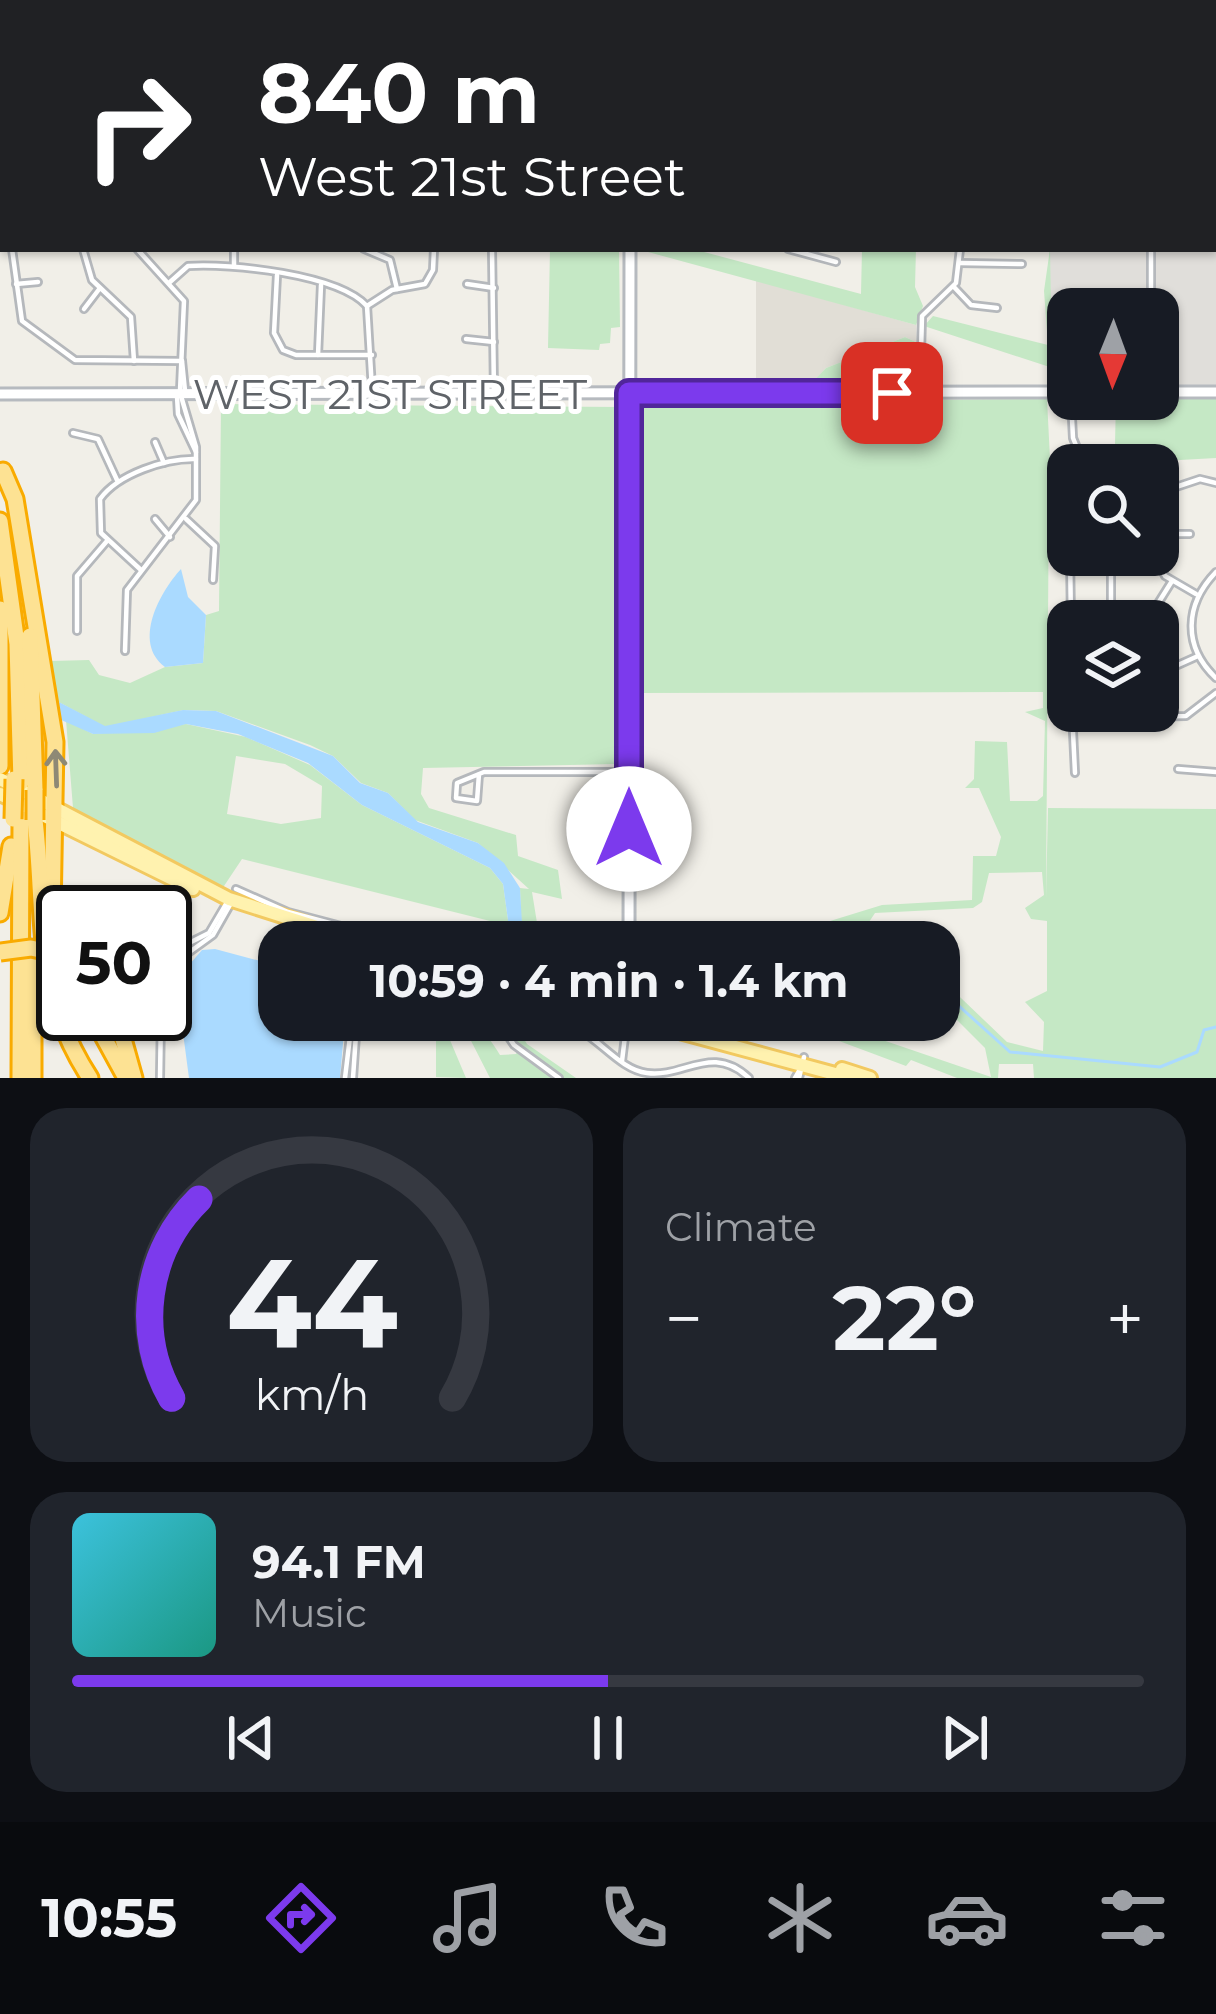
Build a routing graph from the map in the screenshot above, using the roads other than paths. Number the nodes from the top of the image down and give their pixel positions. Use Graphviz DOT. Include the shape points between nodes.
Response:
graph roads {
  1 [pos="12,252"];
  2 [pos="83,252"];
  3 [pos="140,252"];
  4 [pos="234,252"];
  5 [pos="371,252"];
  6 [pos="433,252"];
  7 [pos="492,252"];
  8 [pos="629,252"];
  9 [pos="799,252"];
  10 [pos="960,252"];
  11 [pos="1151,252"];
  12 [pos="836,262"];
  13 [pos="960,262"];
  14 [pos="1022,264"];
  15 [pos="234,266"];
  16 [pos="277,274"];
  17 [pos="38,282"];
  18 [pos="170,282"];
  19 [pos="16,284"];
  20 [pos="466,284"];
  21 [pos="321,285"];
  22 [pos="954,287"];
  23 [pos="100,288"];
  24 [pos="494,288"];
  25 [pos="1151,288"];
  26 [pos="398,289"];
  27 [pos="367,306"];
  28 [pos="997,308"];
  29 [pos="84,309"];
  30 [pos="466,339"];
  31 [pos="494,342"];
  32 [pos="319,355"];
  33 [pos="372,355"];
  34 [pos="134,361"];
  35 [pos="182,361"];
  36 [pos="1179,392"];
  37 [pos="1216,392"];
  38 [pos="629,393"];
  39 [pos="923,393"];
  40 [pos="0,394"];
  41 [pos="180,394"];
  42 [pos="372,394"];
  43 [pos="494,394"];
  44 [pos="1047,396"];
  45 [pos="73,433"];
  46 [pos="154,442"];
  47 [pos="196,455"];
  48 [pos="164,463"];
  49 [pos="1,466"];
  50 [pos="118,483"];
  51 [pos="1216,483"];
  52 [pos="1179,486"];
  53 [pos="155,519"];
  54 [pos="186,519"];
  55 [pos="0,521"];
  56 [pos="1179,534"];
  57 [pos="1190,534"];
  58 [pos="170,537"];
  59 [pos="106,541"];
  60 [pos="141,570"];
  61 [pos="1216,572"];
  62 [pos="1169,576"];
  63 [pos="213,580"];
  64 [pos="1172,581"];
  65 [pos="1198,596"];
  66 [pos="1160,600"];
  67 [pos="0,609"];
  68 [pos="77,631"];
  69 [pos="125,651"];
  70 [pos="1198,656"];
  71 [pos="1179,665"];
  72 [pos="24,669"];
  73 [pos="1215,677"];
  74 [pos="1216,693"];
  75 [pos="11,712"];
  76 [pos="1179,717"];
  77 [pos="1073,732"];
  78 [pos="0,766"];
  79 [pos="1178,769"];
  80 [pos="629,772"];
  81 [pos="1075,772"];
  82 [pos="1216,772"];
  83 [pos="479,774"];
  84 [pos="18,783"];
  85 [pos="0,794"];
  86 [pos="55,815"];
  87 [pos="23,819"];
  88 [pos="53,885"];
  89 [pos="230,900"];
  90 [pos="0,913"];
  91 [pos="284,921"];
  92 [pos="295,921"];
  93 [pos="322,921"];
  94 [pos="629,921"];
  95 [pos="192,942"];
  96 [pos="36,950"];
  97 [pos="192,950"];
  98 [pos="0,952"];
  99 [pos="99,1041"];
  100 [pos="107,1041"];
  101 [pos="122,1041"];
  102 [pos="161,1041"];
  103 [pos="353,1041"];
  104 [pos="511,1041"];
  105 [pos="597,1041"];
  106 [pos="703,1041"];
  107 [pos="720,1041"];
  108 [pos="621,1043"];
  109 [pos="614,1053"];
  110 [pos="622,1060"];
  111 [pos="800,1069"];
  112 [pos="20,1078"];
  113 [pos="32,1078"];
  114 [pos="90,1078"];
  115 [pos="110,1078"];
  116 [pos="130,1078"];
  117 [pos="160,1078"];
  118 [pos="349,1078"];
  119 [pos="560,1078"];
  120 [pos="749,1078"];
  121 [pos="850,1078"];
  122 [pos="870,1078"];
  1 -- 19 [label="street"];
  2 -- 23 [label="street"];
  3 -- 18 [label="street"];
  4 -- 15 [label="street"];
  5 -- 26 [label="street" via="390,260"];
  6 -- 26 [label="street" via="428,281"];
  7 -- 24 [label="street"];
  8 -- 38 [label="street"];
  9 -- 12 [label="street"];
  10 -- 13 [label="street"];
  11 -- 25 [label="street"];
  13 -- 14 [label="street"];
  13 -- 22 [label="street"];
  15 -- 16 [label="street"];
  15 -- 18 [label="street" via="188,266"];
  16 -- 21 [label="street"];
  16 -- 32 [label="street" via="277,343 291,354"];
  17 -- 19 [label="street"];
  18 -- 35 [label="street" via="186,310"];
  19 -- 34 [label="street" via="23,324 75,361"];
  20 -- 24 [label="street"];
  21 -- 27 [label="street"];
  21 -- 32 [label="street"];
  22 -- 28 [label="street" via="971,305"];
  22 -- 39 [label="street" via="922,315"];
  23 -- 29 [label="street"];
  23 -- 34 [label="street" via="129,315"];
  24 -- 31 [label="street"];
  26 -- 27 [label="street"];
  27 -- 33 [label="street"];
  30 -- 31 [label="street"];
  31 -- 43 [label="street"];
  32 -- 33 [label="street"];
  33 -- 42 [label="street"];
  34 -- 35 [label="street"];
  35 -- 41 [label="street"];
  36 -- 37 [label="street"];
  38 -- 39 [label="street, WEST 21ST STREET"];
  38 -- 43 [label="street, WEST 21ST STREET"];
  38 -- 80 [label="street"];
  39 -- 44 [label="street, WEST 21ST STREET"];
  40 -- 41 [label="street, WEST 21ST STREET"];
  41 -- 42 [label="street, WEST 21ST STREET"];
  41 -- 47 [label="street"];
  42 -- 43 [label="street, WEST 21ST STREET"];
  45 -- 50 [label="street" via="98,440"];
  46 -- 48 [label="street"];
  47 -- 48 [label="street"];
  47 -- 54 [label="street" via="196,500"];
  48 -- 50 [label="street"];
  49 -- 72 [label="highway" via="28,615"];
  50 -- 59 [label="street" via="97,508"];
  51 -- 52 [label="street"];
  53 -- 58 [label="street"];
  54 -- 58 [label="street"];
  54 -- 63 [label="street" via="214,545"];
  55 -- 72 [label="highway"];
  56 -- 57 [label="street"];
  58 -- 60 [label="street"];
  59 -- 60 [label="street"];
  59 -- 68 [label="street" via="76,576"];
  60 -- 69 [label="street" via="124,600"];
  61 -- 65 [label="street"];
  62 -- 64 [label="street"];
  64 -- 65 [label="street"];
  64 -- 66 [label="street"];
  65 -- 70 [label="street" via="1191,623"];
  67 -- 72 [label="highway"];
  70 -- 71 [label="street"];
  70 -- 73 [label="street"];
  72 -- 75 [label="highway"];
  72 -- 84 [label="highway" via="34,727"];
  86 -- 72 [label="highway, one-way" via="53,728"];
  74 -- 76 [label="street"];
  75 -- 78 [label="highway"];
  75 -- 84 [label="highway"];
  77 -- 81 [label="street"];
  79 -- 82 [label="street"];
  80 -- 83 [label="street"];
  80 -- 94 [label="street"];
  83 -- 83 [label="street" via="457,783 456,798 477,801"];
  84 -- 86 [label="main road"];
  84 -- 87 [label="highway, bridge"];
  85 -- 86 [label="main road"];
  86 -- 88 [label="highway"];
  86 -- 89 [label="main road"];
  87 -- 90 [label="highway"];
  87 -- 112 [label="highway"];
  87 -- 113 [label="highway"];
  87 -- 114 [label="highway" via="45,974"];
  89 -- 91 [label="main road"];
  89 -- 92 [label="main road"];
  89 -- 93 [label="street"];
  89 -- 95 [label="street" via="209,933"];
  89 -- 97 [label="street" via="213,935"];
  96 -- 98 [label="highway, bridge"];
  99 -- 115 [label="highway"];
  100 -- 116 [label="highway"];
  101 -- 116 [label="highway"];
  102 -- 117 [label="street"];
  103 -- 118 [label="street"];
  104 -- 119 [label="street"];
  105 -- 109 [label="street"];
  106 -- 111 [label="main road"];
  107 -- 111 [label="main road"];
  108 -- 109 [label="street"];
  108 -- 110 [label="street"];
  109 -- 110 [label="street"];
  110 -- 120 [label="street" via="657,1074 703,1060"];
  111 -- 121 [label="main road"];
  111 -- 122 [label="main road"];
}
